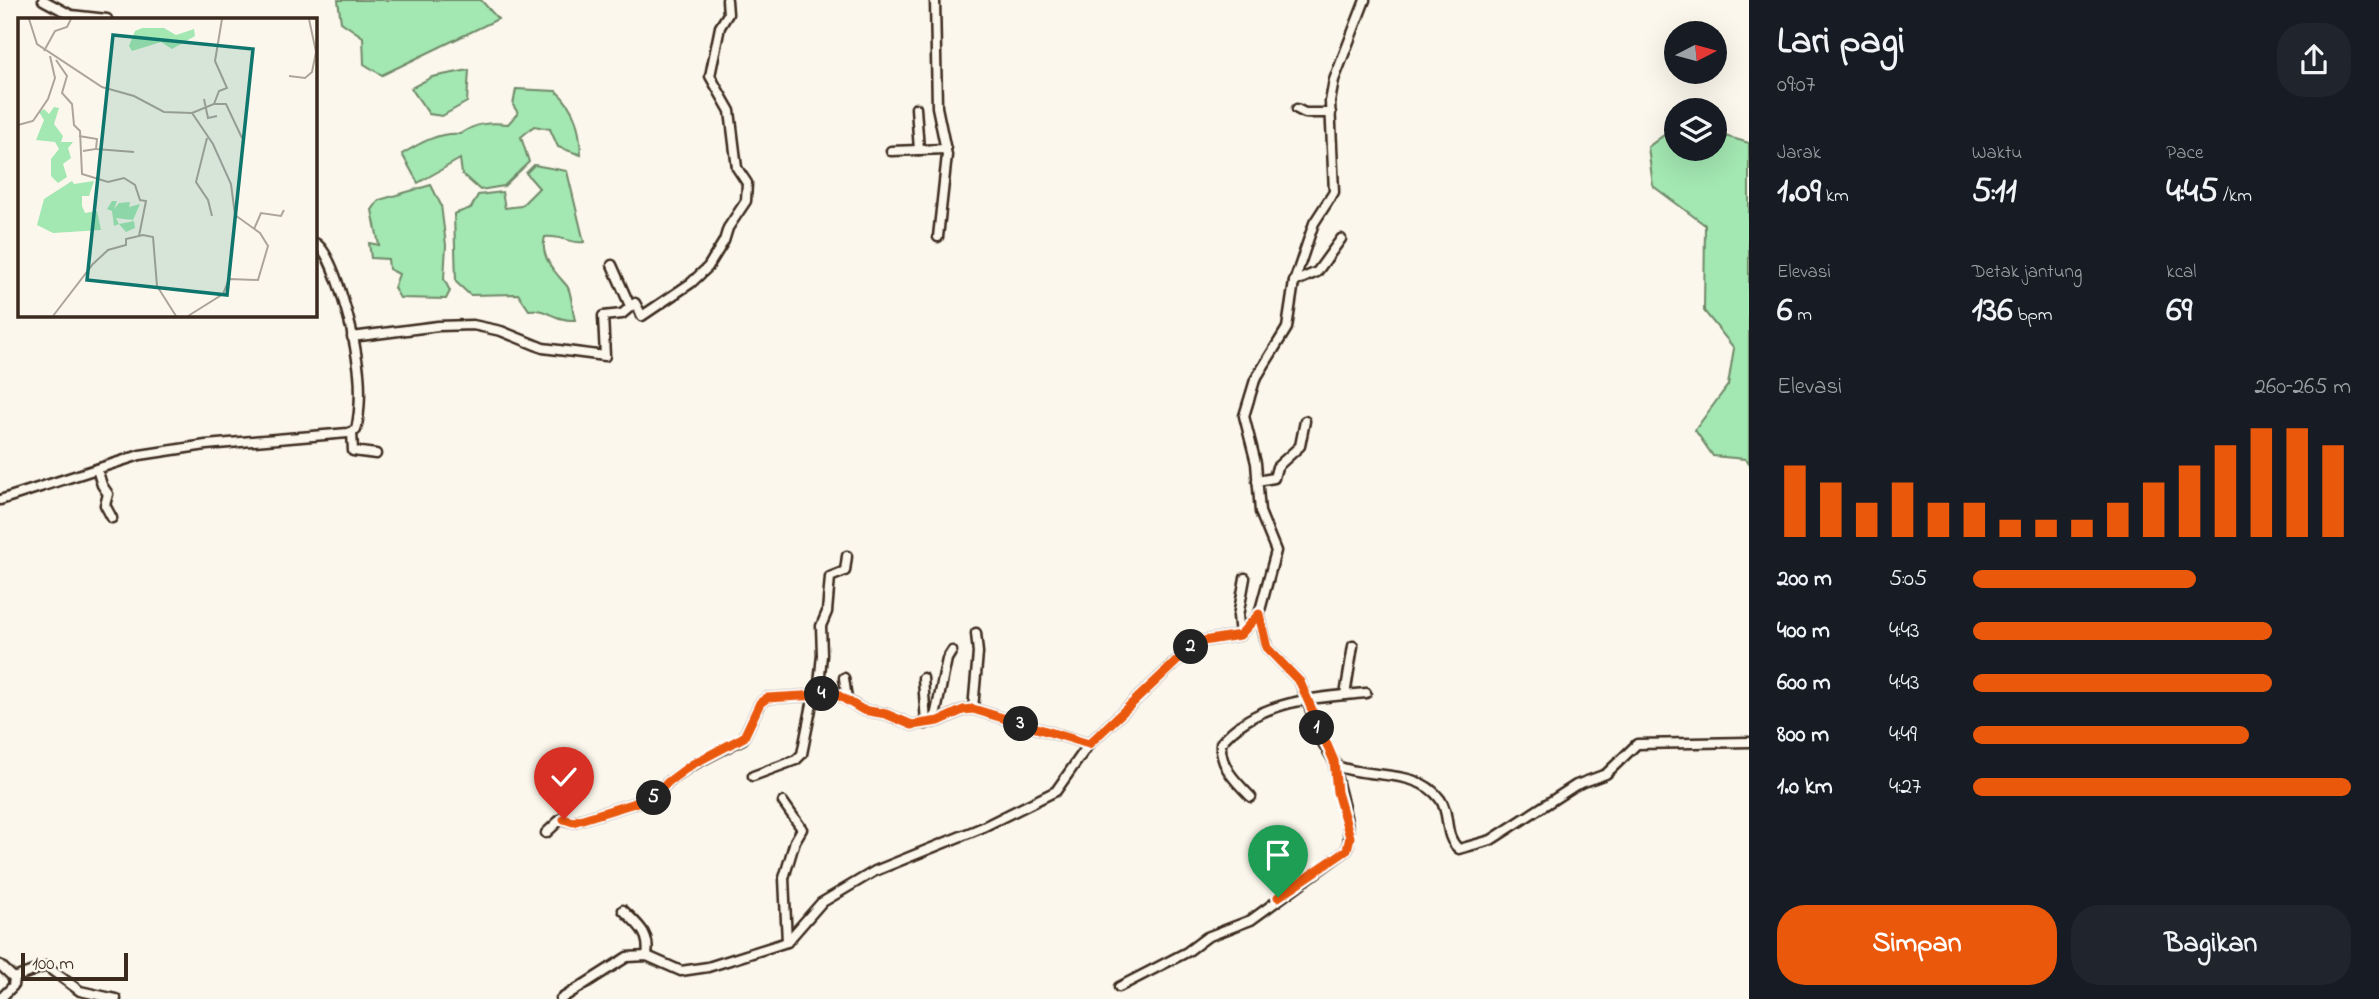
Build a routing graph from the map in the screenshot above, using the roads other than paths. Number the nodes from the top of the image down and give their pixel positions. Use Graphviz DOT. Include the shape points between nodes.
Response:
graph roads {
  1 [pos="43,0"];
  2 [pos="727,0"];
  3 [pos="935,0"];
  4 [pos="1365,0"];
  5 [pos="98,18"];
  6 [pos="916,108"];
  7 [pos="1297,109"];
  8 [pos="1331,113"];
  9 [pos="946,149"];
  10 [pos="919,150"];
  11 [pos="891,151"];
  12 [pos="938,237"];
  13 [pos="1341,239"];
  14 [pos="317,245"];
  15 [pos="612,265"];
  16 [pos="1294,282"];
  17 [pos="630,306"];
  18 [pos="352,337"];
  19 [pos="1305,421"];
  20 [pos="352,432"];
  21 [pos="376,454"];
  22 [pos="97,469"];
  23 [pos="1257,481"];
  24 [pos="0,500"];
  25 [pos="112,518"];
  26 [pos="846,556"];
  27 [pos="1245,578"];
  28 [pos="1259,614"];
  29 [pos="976,633"];
  30 [pos="1240,635"];
  31 [pos="1353,646"];
  32 [pos="952,651"];
  33 [pos="844,678"];
  34 [pos="923,678"];
  35 [pos="1366,693"];
  36 [pos="816,694"];
  37 [pos="1345,695"];
  38 [pos="848,699"];
  39 [pos="1307,699"];
  40 [pos="973,709"];
  41 [pos="930,723"];
  42 [pos="1749,742"];
  43 [pos="1089,744"];
  44 [pos="1334,761"];
  45 [pos="753,776"];
  46 [pos="1251,797"];
  47 [pos="783,802"];
  48 [pos="546,834"];
  49 [pos="623,910"];
  50 [pos="787,942"];
  51 [pos="647,956"];
  52 [pos="0,965"];
  53 [pos="14,978"];
  54 [pos="1119,988"];
  55 [pos="0,999"];
  56 [pos="117,999"];
  57 [pos="561,999"];
  1 -- 5 [label="street" via="71,15"];
  2 -- 17 [label="street" via="728,15 720,26 710,76 730,111 737,168 747,183 746,201 708,267 691,283 642,316 635,303"];
  3 -- 9 [label="street" via="937,107"];
  4 -- 8 [label="street" via="1334,79"];
  6 -- 10 [label="street"];
  7 -- 8 [label="street"];
  8 -- 16 [label="street" via="1334,192 1314,223"];
  9 -- 10 [label="street"];
  9 -- 12 [label="street"];
  10 -- 11 [label="street"];
  13 -- 16 [label="street" via="1317,272"];
  14 -- 18 [label="street" via="326,254"];
  15 -- 17 [label="street"];
  16 -- 23 [label="street" via="1287,328 1255,380 1244,416"];
  17 -- 18 [label="street" via="622,314 603,316 603,357 543,348 473,325"];
  18 -- 20 [label="street" via="358,384 357,423"];
  19 -- 23 [label="street" via="1298,449 1277,467 1274,478"];
  20 -- 21 [label="street" via="353,451"];
  20 -- 22 [label="street" via="140,455"];
  22 -- 24 [label="street"];
  22 -- 25 [label="street"];
  23 -- 28 [label="street" via="1261,512 1276,551"];
  26 -- 36 [label="street" via="845,571 830,577"];
  27 -- 30 [label="street" via="1238,616"];
  28 -- 30 [label="street"];
  28 -- 39 [label="street" via="1267,648 1297,678"];
  29 -- 40 [label="street"];
  30 -- 43 [label="street" via="1197,642"];
  31 -- 37 [label="street"];
  32 -- 41 [label="street"];
  33 -- 38 [label="street"];
  34 -- 41 [label="street"];
  35 -- 37 [label="street"];
  36 -- 38 [label="street"];
  36 -- 45 [label="street" via="802,754"];
  36 -- 48 [label="street" via="764,699 744,737 691,765 654,797 573,822 561,819"];
  37 -- 39 [label="street"];
  38 -- 41 [label="street" via="863,710 912,725"];
  39 -- 44 [label="street"];
  39 -- 46 [label="street" via="1269,709 1222,744 1229,774"];
  40 -- 41 [label="street"];
  40 -- 43 [label="street"];
  42 -- 44 [label="street" via="1637,744 1606,774 1576,785 1490,840 1462,849 1452,842 1444,806 1431,790 1398,777 1343,769"];
  43 -- 50 [label="street" via="1056,791 981,828 875,871 821,902"];
  44 -- 54 [label="street" via="1350,837 1347,850 1251,920 1207,937"];
  47 -- 50 [label="street" via="803,833 796,839 784,878"];
  49 -- 51 [label="street" via="647,937"];
  50 -- 51 [label="street" via="681,971"];
  51 -- 57 [label="street" via="627,957"];
  52 -- 53 [label="street"];
  53 -- 55 [label="street" via="13,986"];
  53 -- 56 [label="street" via="46,966 80,990"];
}
